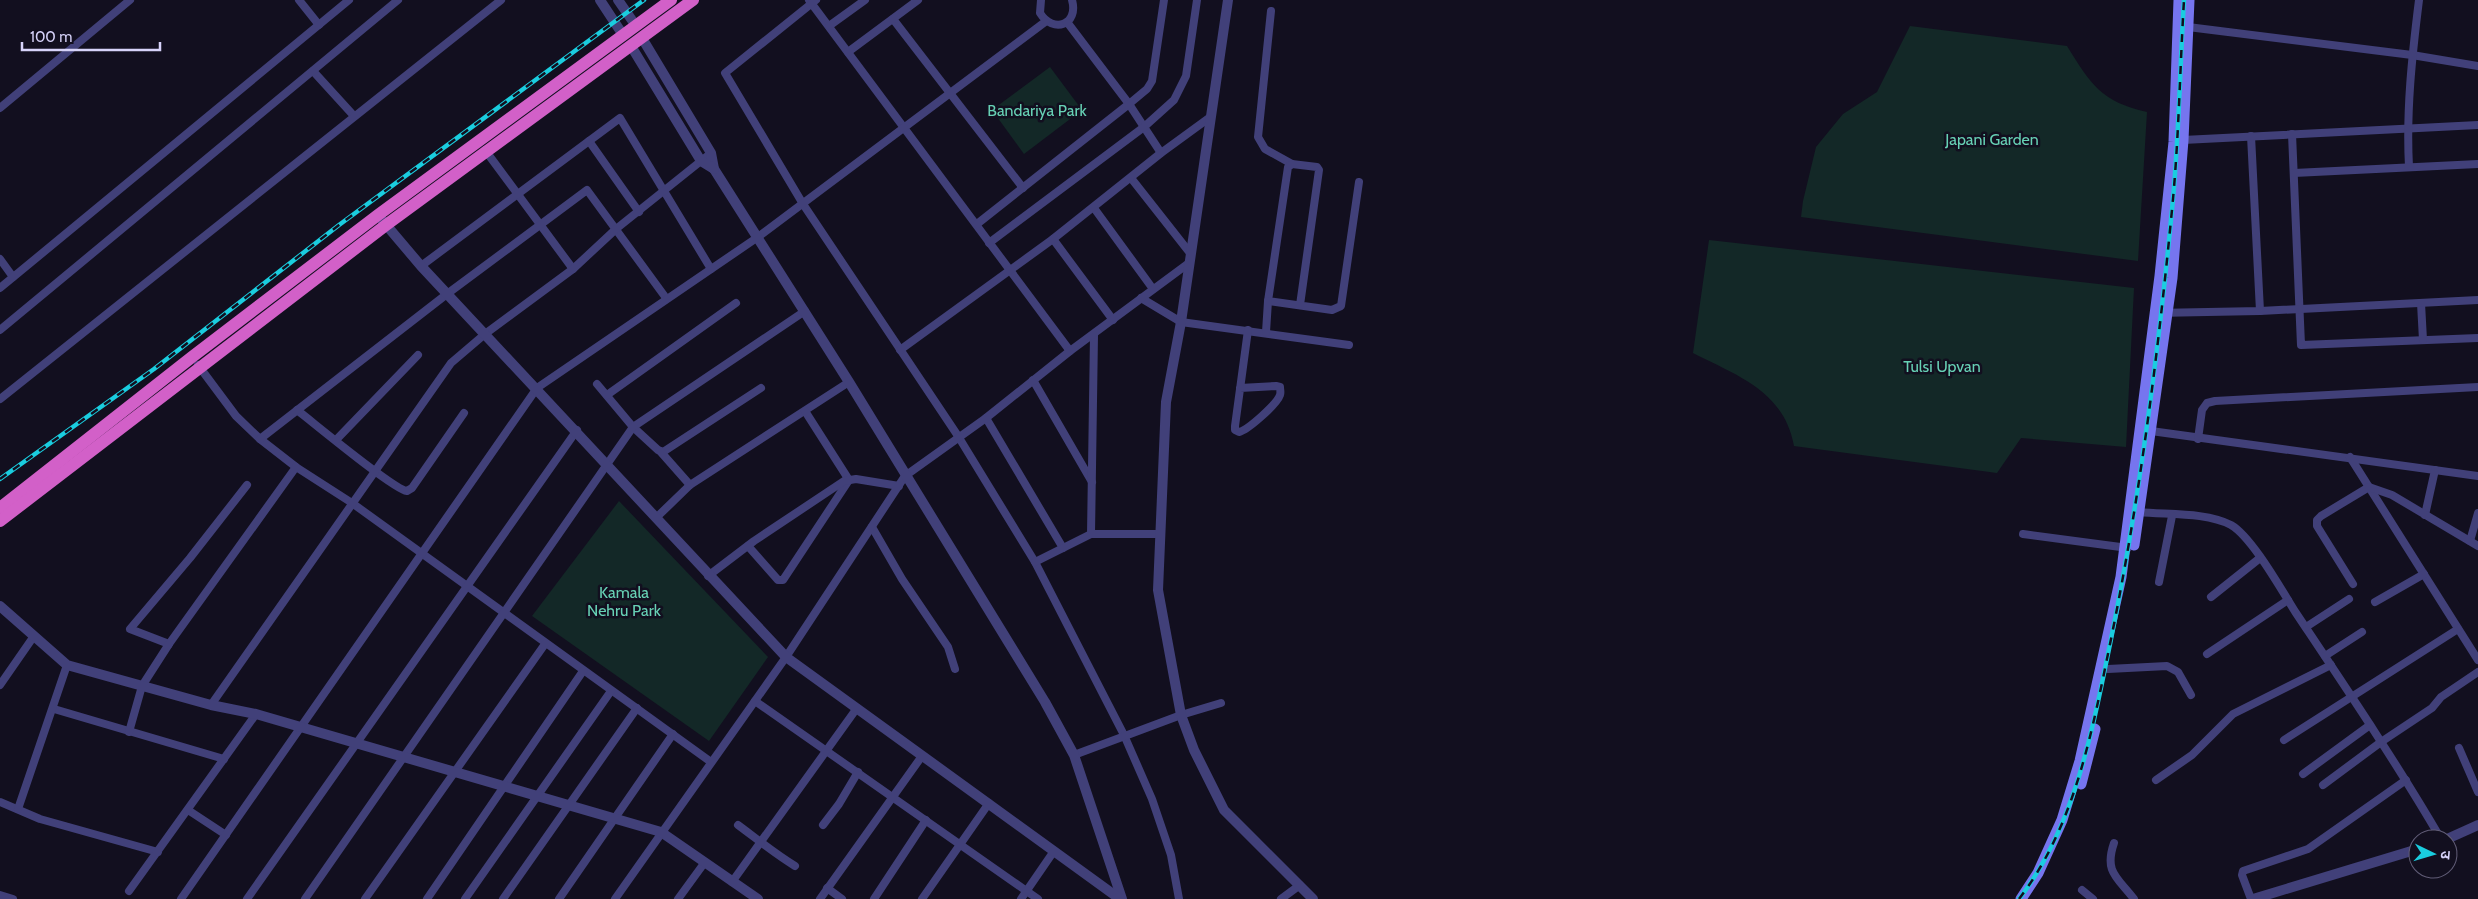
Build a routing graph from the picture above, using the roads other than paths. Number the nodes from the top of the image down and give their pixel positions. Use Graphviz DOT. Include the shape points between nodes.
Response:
graph roads {
  1 [pos="130,0"];
  2 [pos="299,0"];
  3 [pos="349,0"];
  4 [pos="398,0"];
  5 [pos="501,0"];
  6 [pos="600,0"];
  7 [pos="618,0"];
  8 [pos="671,0"];
  9 [pos="693,0"];
  10 [pos="865,0"];
  11 [pos="918,0"];
  12 [pos="1041,0"];
  13 [pos="1072,0"];
  14 [pos="1164,0"];
  15 [pos="1196,0"];
  16 [pos="1228,0"];
  17 [pos="2179,0"];
  18 [pos="2189,0"];
  19 [pos="2419,0"];
  20 [pos="812,1"];
  21 [pos="1271,10"];
  22 [pos="893,19"];
  23 [pos="1045,22"];
  24 [pos="1067,22"];
  25 [pos="319,25"];
  26 [pos="636,26"];
  27 [pos="829,26"];
  28 [pos="2188,27"];
  29 [pos="623,35"];
  30 [pos="642,38"];
  31 [pos="631,46"];
  32 [pos="848,52"];
  33 [pos="2412,55"];
  34 [pos="2478,66"];
  35 [pos="313,71"];
  36 [pos="951,93"];
  37 [pos="1130,104"];
  38 [pos="0,108"];
  39 [pos="354,116"];
  40 [pos="1209,118"];
  41 [pos="2478,125"];
  42 [pos="1144,127"];
  43 [pos="2407,128"];
  44 [pos="903,129"];
  45 [pos="2292,134"];
  46 [pos="2251,136"];
  47 [pos="589,140"];
  48 [pos="2183,140"];
  49 [pos="482,146"];
  50 [pos="711,153"];
  51 [pos="1161,153"];
  52 [pos="701,161"];
  53 [pos="1292,164"];
  54 [pos="2478,164"];
  55 [pos="2409,167"];
  56 [pos="714,169"];
  57 [pos="2294,173"];
  58 [pos="1131,178"];
  59 [pos="1359,182"];
  60 [pos="1023,188"];
  61 [pos="665,191"];
  62 [pos="516,194"];
  63 [pos="803,204"];
  64 [pos="1094,208"];
  65 [pos="639,212"];
  66 [pos="382,220"];
  67 [pos="977,224"];
  68 [pos="538,225"];
  69 [pos="616,229"];
  70 [pos="758,237"];
  71 [pos="1053,239"];
  72 [pos="990,243"];
  73 [pos="1189,258"];
  74 [pos="0,259"];
  75 [pos="421,266"];
  76 [pos="573,269"];
  77 [pos="711,269"];
  78 [pos="1008,270"];
  79 [pos="13,277"];
  80 [pos="0,288"];
  81 [pos="1153,289"];
  82 [pos="447,294"];
  83 [pos="666,298"];
  84 [pos="1141,298"];
  85 [pos="2478,300"];
  86 [pos="1268,302"];
  87 [pos="736,303"];
  88 [pos="2421,303"];
  89 [pos="1300,306"];
  90 [pos="2299,308"];
  91 [pos="805,311"];
  92 [pos="2260,311"];
  93 [pos="2155,313"];
  94 [pos="2167,314"];
  95 [pos="1112,320"];
  96 [pos="1181,322"];
  97 [pos="0,330"];
  98 [pos="1248,330"];
  99 [pos="1266,332"];
  100 [pos="485,334"];
  101 [pos="1094,335"];
  102 [pos="2478,338"];
  103 [pos="2423,340"];
  104 [pos="1349,345"];
  105 [pos="900,350"];
  106 [pos="1070,351"];
  107 [pos="418,355"];
  108 [pos="196,362"];
  109 [pos="1033,380"];
  110 [pos="849,382"];
  111 [pos="597,384"];
  112 [pos="2478,387"];
  113 [pos="536,388"];
  114 [pos="761,388"];
  115 [pos="1240,388"];
  116 [pos="606,395"];
  117 [pos="0,399"];
  118 [pos="297,410"];
  119 [pos="804,411"];
  120 [pos="464,413"];
  121 [pos="986,418"];
  122 [pos="633,427"];
  123 [pos="576,430"];
  124 [pos="2151,431"];
  125 [pos="958,436"];
  126 [pos="260,438"];
  127 [pos="2198,439"];
  128 [pos="336,440"];
  129 [pos="660,451"];
  130 [pos="2350,457"];
  131 [pos="607,463"];
  132 [pos="296,467"];
  133 [pos="375,470"];
  134 [pos="2435,470"];
  135 [pos="905,476"];
  136 [pos="2478,476"];
  137 [pos="849,480"];
  138 [pos="1092,483"];
  139 [pos="2139,483"];
  140 [pos="247,485"];
  141 [pos="690,485"];
  142 [pos="899,486"];
  143 [pos="2369,487"];
  144 [pos="352,503"];
  145 [pos="0,508"];
  146 [pos="2139,512"];
  147 [pos="2478,513"];
  148 [pos="2424,515"];
  149 [pos="658,516"];
  150 [pos="2172,516"];
  151 [pos="0,521"];
  152 [pos="872,527"];
  153 [pos="1091,534"];
  154 [pos="1159,534"];
  155 [pos="2023,534"];
  156 [pos="2470,541"];
  157 [pos="748,546"];
  158 [pos="2478,546"];
  159 [pos="1063,548"];
  160 [pos="2129,548"];
  161 [pos="421,554"];
  162 [pos="2260,558"];
  163 [pos="1035,562"];
  164 [pos="2424,574"];
  165 [pos="708,576"];
  166 [pos="2159,582"];
  167 [pos="2353,584"];
  168 [pos="466,586"];
  169 [pos="2211,597"];
  170 [pos="2349,598"];
  171 [pos="2288,600"];
  172 [pos="2375,602"];
  173 [pos="0,606"];
  174 [pos="503,614"];
  175 [pos="2306,627"];
  176 [pos="2458,629"];
  177 [pos="2362,632"];
  178 [pos="34,636"];
  179 [pos="169,644"];
  180 [pos="545,644"];
  181 [pos="2207,654"];
  182 [pos="2325,656"];
  183 [pos="786,657"];
  184 [pos="2478,660"];
  185 [pos="67,665"];
  186 [pos="2331,665"];
  187 [pos="955,669"];
  188 [pos="2108,669"];
  189 [pos="583,671"];
  190 [pos="2478,672"];
  191 [pos="0,685"];
  192 [pos="142,686"];
  193 [pos="611,690"];
  194 [pos="2191,695"];
  195 [pos="2352,696"];
  196 [pos="754,701"];
  197 [pos="1221,703"];
  198 [pos="211,705"];
  199 [pos="637,708"];
  200 [pos="857,708"];
  201 [pos="54,709"];
  202 [pos="256,714"];
  203 [pos="1181,715"];
  204 [pos="2370,725"];
  205 [pos="300,727"];
  206 [pos="129,732"];
  207 [pos="673,734"];
  208 [pos="1124,735"];
  209 [pos="2284,740"];
  210 [pos="357,742"];
  211 [pos="2381,742"];
  212 [pos="2459,748"];
  213 [pos="827,750"];
  214 [pos="1074,755"];
  215 [pos="922,756"];
  216 [pos="403,757"];
  217 [pos="224,759"];
  218 [pos="711,762"];
  219 [pos="455,772"];
  220 [pos="858,772"];
  221 [pos="2303,774"];
  222 [pos="2156,780"];
  223 [pos="2406,780"];
  224 [pos="2323,785"];
  225 [pos="504,787"];
  226 [pos="2478,792"];
  227 [pos="537,796"];
  228 [pos="893,797"];
  229 [pos="0,802"];
  230 [pos="989,803"];
  231 [pos="568,805"];
  232 [pos="18,809"];
  233 [pos="188,810"];
  234 [pos="614,818"];
  235 [pos="926,820"];
  236 [pos="738,825"];
  237 [pos="823,825"];
  238 [pos="2478,826"];
  239 [pos="2435,829"];
  240 [pos="661,832"];
  241 [pos="2458,834"];
  242 [pos="226,835"];
  243 [pos="760,841"];
  244 [pos="2114,843"];
  245 [pos="961,844"];
  246 [pos="1054,851"];
  247 [pos="158,852"];
  248 [pos="2408,852"];
  249 [pos="705,862"];
  250 [pos="795,866"];
  251 [pos="732,882"];
  252 [pos="1300,885"];
  253 [pos="827,888"];
  254 [pos="2082,890"];
  255 [pos="129,891"];
  256 [pos="1026,891"];
  257 [pos="0,895"];
  258 [pos="752,897"];
  259 [pos="13,899"];
  260 [pos="182,899"];
  261 [pos="247,899"];
  262 [pos="305,899"];
  263 [pos="365,899"];
  264 [pos="427,899"];
  265 [pos="465,899"];
  266 [pos="503,899"];
  267 [pos="559,899"];
  268 [pos="615,899"];
  269 [pos="678,899"];
  270 [pos="820,899"];
  271 [pos="842,899"];
  272 [pos="874,899"];
  273 [pos="922,899"];
  274 [pos="1020,899"];
  275 [pos="1038,899"];
  276 [pos="1121,899"];
  277 [pos="1179,899"];
  278 [pos="1281,899"];
  279 [pos="1313,899"];
  280 [pos="2021,899"];
  281 [pos="2029,899"];
  282 [pos="2094,899"];
  283 [pos="2134,899"];
  284 [pos="2252,899"];
  1 -- 38 [label="street"];
  2 -- 25 [label="street"];
  3 -- 25 [label="street"];
  4 -- 35 [label="street"];
  5 -- 39 [label="street"];
  6 -- 29 [label="street"];
  7 -- 26 [label="street"];
  8 -- 26 [label="highway"];
  9 -- 30 [label="highway"];
  10 -- 27 [label="street"];
  11 -- 22 [label="street"];
  12 -- 23 [label="street" via="1040,13"];
  13 -- 24 [label="street" via="1074,8"];
  14 -- 37 [label="street" via="1152,81"];
  15 -- 42 [label="street" via="1184,84 1168,108"];
  16 -- 40 [label="street"];
  17 -- 93 [label="main road" via="2174,142"];
  18 -- 28 [label="main road"];
  19 -- 33 [label="street"];
  20 -- 27 [label="street"];
  20 -- 63 [label="street" via="725,73"];
  21 -- 53 [label="street" via="1258,137 1265,149"];
  22 -- 32 [label="street"];
  22 -- 36 [label="street"];
  23 -- 24 [label="street" via="1056,26"];
  23 -- 36 [label="street"];
  24 -- 37 [label="street"];
  25 -- 79 [label="street"];
  26 -- 29 [label="highway"];
  27 -- 32 [label="street"];
  28 -- 33 [label="street"];
  28 -- 48 [label="main road"];
  29 -- 49 [label="highway"];
  30 -- 31 [label="highway"];
  30 -- 50 [label="street"];
  31 -- 49 [label="highway"];
  31 -- 52 [label="street"];
  32 -- 44 [label="street"];
  33 -- 34 [label="street"];
  33 -- 43 [label="street"];
  35 -- 39 [label="street"];
  35 -- 97 [label="street"];
  36 -- 44 [label="street"];
  36 -- 60 [label="street"];
  37 -- 42 [label="street"];
  37 -- 60 [label="street"];
  39 -- 117 [label="street"];
  40 -- 51 [label="street"];
  40 -- 73 [label="street"];
  41 -- 43 [label="street"];
  42 -- 51 [label="street"];
  42 -- 72 [label="street"];
  43 -- 45 [label="street"];
  43 -- 55 [label="street"];
  44 -- 63 [label="street"];
  44 -- 67 [label="street"];
  45 -- 46 [label="street"];
  45 -- 57 [label="street"];
  46 -- 48 [label="street"];
  46 -- 92 [label="street"];
  47 -- 61 [label="street" via="620,118"];
  47 -- 62 [label="street"];
  47 -- 65 [label="street"];
  48 -- 94 [label="main road"];
  49 -- 62 [label="street"];
  49 -- 66 [label="highway"];
  50 -- 52 [label="street"];
  50 -- 56 [label="street"];
  51 -- 58 [label="street"];
  52 -- 56 [label="street"];
  52 -- 61 [label="street"];
  53 -- 86 [label="street" via="1286,174"];
  53 -- 89 [label="street" via="1317,167 1320,176"];
  54 -- 55 [label="street"];
  55 -- 57 [label="street"];
  56 -- 70 [label="street"];
  57 -- 90 [label="street"];
  58 -- 64 [label="street"];
  58 -- 73 [label="street"];
  59 -- 89 [label="street" via="1341,306 1332,310"];
  60 -- 67 [label="street"];
  61 -- 65 [label="street"];
  61 -- 77 [label="street"];
  62 -- 68 [label="street"];
  62 -- 75 [label="street"];
  63 -- 70 [label="street"];
  63 -- 105 [label="street"];
  64 -- 71 [label="street"];
  64 -- 81 [label="street"];
  65 -- 69 [label="street"];
  66 -- 75 [label="street"];
  66 -- 108 [label="highway"];
  67 -- 72 [label="street"];
  68 -- 69 [label="street" via="587,190"];
  68 -- 76 [label="street"];
  68 -- 82 [label="street"];
  69 -- 76 [label="street"];
  69 -- 83 [label="street"];
  70 -- 77 [label="street"];
  70 -- 91 [label="street"];
  71 -- 78 [label="street"];
  71 -- 95 [label="street"];
  72 -- 78 [label="street"];
  73 -- 81 [label="street"];
  73 -- 96 [label="street"];
  74 -- 79 [label="street"];
  75 -- 82 [label="street"];
  76 -- 100 [label="street"];
  77 -- 83 [label="street"];
  78 -- 105 [label="street"];
  78 -- 106 [label="street"];
  79 -- 80 [label="street"];
  81 -- 84 [label="street"];
  82 -- 100 [label="street"];
  82 -- 118 [label="street"];
  83 -- 113 [label="street"];
  84 -- 95 [label="street"];
  84 -- 96 [label="street"];
  85 -- 88 [label="street"];
  86 -- 89 [label="street"];
  86 -- 99 [label="street"];
  87 -- 116 [label="street"];
  88 -- 90 [label="street"];
  88 -- 103 [label="street"];
  90 -- 92 [label="street"];
  90 -- 103 [label="street" via="2301,345"];
  91 -- 110 [label="street"];
  91 -- 122 [label="street"];
  92 -- 94 [label="street"];
  93 -- 94 [label="street"];
  93 -- 139 [label="main road"];
  94 -- 124 [label="main road"];
  95 -- 101 [label="street"];
  96 -- 98 [label="street"];
  96 -- 154 [label="street" via="1166,402"];
  98 -- 99 [label="street"];
  98 -- 115 [label="street"];
  99 -- 104 [label="street"];
  100 -- 113 [label="street"];
  100 -- 133 [label="street" via="450,363"];
  101 -- 106 [label="street"];
  101 -- 138 [label="street"];
  102 -- 103 [label="street"];
  105 -- 125 [label="street"];
  106 -- 109 [label="street"];
  107 -- 128 [label="street"];
  108 -- 126 [label="street" via="236,416"];
  108 -- 145 [label="highway"];
  108 -- 151 [label="highway"];
  109 -- 121 [label="street"];
  109 -- 138 [label="street"];
  110 -- 119 [label="street"];
  110 -- 135 [label="street"];
  111 -- 116 [label="street"];
  112 -- 127 [label="street" via="2207,402 2202,410"];
  113 -- 123 [label="street"];
  113 -- 161 [label="street"];
  114 -- 129 [label="street" via="668,449"];
  115 -- 115 [label="street" via="1235,426 1239,432 1262,415 1281,392 1276,386"];
  116 -- 122 [label="street"];
  118 -- 126 [label="street"];
  118 -- 128 [label="street"];
  119 -- 137 [label="street"];
  119 -- 141 [label="street"];
  120 -- 133 [label="street" via="409,490 400,488"];
  121 -- 125 [label="street"];
  121 -- 159 [label="street"];
  122 -- 129 [label="street"];
  122 -- 131 [label="street"];
  123 -- 131 [label="street"];
  123 -- 168 [label="street"];
  124 -- 127 [label="street"];
  124 -- 139 [label="main road"];
  125 -- 135 [label="street"];
  125 -- 163 [label="street"];
  126 -- 132 [label="street"];
  127 -- 130 [label="street"];
  128 -- 133 [label="street"];
  129 -- 141 [label="street"];
  130 -- 134 [label="street"];
  130 -- 143 [label="street"];
  131 -- 149 [label="street"];
  131 -- 174 [label="street"];
  132 -- 144 [label="street"];
  132 -- 179 [label="street"];
  133 -- 144 [label="street"];
  134 -- 136 [label="street"];
  134 -- 148 [label="street"];
  135 -- 142 [label="street"];
  135 -- 214 [label="street" via="1046,702"];
  137 -- 142 [label="street"];
  137 -- 157 [label="street" via="838,484"];
  137 -- 157 [label="street" via="783,580 778,580"];
  138 -- 153 [label="street"];
  139 -- 146 [label="main road"];
  139 -- 160 [label="main road"];
  140 -- 179 [label="street" via="130,630"];
  141 -- 149 [label="street"];
  142 -- 152 [label="street"];
  143 -- 148 [label="street" via="2392,495"];
  143 -- 164 [label="street"];
  143 -- 167 [label="street" via="2317,520 2317,526"];
  144 -- 161 [label="street"];
  144 -- 198 [label="street"];
  146 -- 150 [label="street"];
  146 -- 160 [label="main road"];
  147 -- 156 [label="street"];
  148 -- 156 [label="street"];
  149 -- 165 [label="street"];
  150 -- 162 [label="street" via="2215,520 2231,525 2239,530"];
  150 -- 166 [label="street"];
  152 -- 183 [label="street"];
  152 -- 187 [label="street" via="948,647"];
  153 -- 154 [label="street"];
  153 -- 159 [label="street"];
  154 -- 203 [label="street" via="1158,590"];
  155 -- 160 [label="street"];
  156 -- 158 [label="street"];
  157 -- 165 [label="street"];
  159 -- 163 [label="street"];
  160 -- 188 [label="main road"];
  160 -- 280 [label="main road" via="2080,760 2062,820 2038,873"];
  161 -- 168 [label="street"];
  161 -- 205 [label="street"];
  162 -- 169 [label="street"];
  162 -- 171 [label="street"];
  163 -- 208 [label="street"];
  164 -- 172 [label="street"];
  164 -- 176 [label="street"];
  165 -- 183 [label="street"];
  168 -- 174 [label="street"];
  168 -- 210 [label="street"];
  170 -- 175 [label="street"];
  171 -- 175 [label="street"];
  171 -- 181 [label="street"];
  173 -- 178 [label="street"];
  174 -- 180 [label="street"];
  174 -- 216 [label="street"];
  175 -- 182 [label="street"];
  176 -- 184 [label="street"];
  176 -- 195 [label="street"];
  177 -- 182 [label="street"];
  178 -- 185 [label="street"];
  178 -- 191 [label="street"];
  179 -- 192 [label="street"];
  180 -- 189 [label="street"];
  180 -- 219 [label="street"];
  182 -- 186 [label="street"];
  183 -- 196 [label="street"];
  183 -- 200 [label="street"];
  185 -- 192 [label="street"];
  185 -- 201 [label="street"];
  186 -- 195 [label="street"];
  186 -- 222 [label="street" via="2233,714 2192,755"];
  188 -- 194 [label="street" via="2168,666 2178,672"];
  188 -- 281 [label="main road" via="2088,762 2068,822 2043,878"];
  189 -- 193 [label="street"];
  189 -- 225 [label="street"];
  190 -- 211 [label="street"];
  192 -- 198 [label="street"];
  192 -- 206 [label="street"];
  193 -- 199 [label="street"];
  193 -- 227 [label="street"];
  195 -- 204 [label="street"];
  195 -- 209 [label="street"];
  196 -- 213 [label="street"];
  196 -- 218 [label="street"];
  197 -- 203 [label="street"];
  198 -- 202 [label="street"];
  199 -- 207 [label="street"];
  199 -- 231 [label="street"];
  200 -- 213 [label="street"];
  200 -- 215 [label="street"];
  201 -- 206 [label="street"];
  201 -- 232 [label="street"];
  202 -- 205 [label="street"];
  202 -- 217 [label="street"];
  203 -- 208 [label="street"];
  203 -- 252 [label="street" via="1194,750 1224,810"];
  204 -- 211 [label="street"];
  204 -- 221 [label="street"];
  205 -- 210 [label="street"];
  205 -- 242 [label="street"];
  206 -- 217 [label="street"];
  207 -- 218 [label="street"];
  207 -- 234 [label="street"];
  208 -- 214 [label="street"];
  208 -- 277 [label="street" via="1152,799 1171,855"];
  210 -- 216 [label="street"];
  210 -- 261 [label="street"];
  211 -- 223 [label="street"];
  211 -- 224 [label="street"];
  212 -- 226 [label="street"];
  213 -- 220 [label="street"];
  213 -- 243 [label="street"];
  214 -- 276 [label="street"];
  215 -- 228 [label="street"];
  215 -- 230 [label="street"];
  216 -- 219 [label="street"];
  216 -- 262 [label="street"];
  217 -- 233 [label="street"];
  218 -- 240 [label="street"];
  219 -- 225 [label="street"];
  219 -- 263 [label="street"];
  220 -- 228 [label="street"];
  220 -- 237 [label="street"];
  223 -- 239 [label="street"];
  223 -- 284 [label="street" via="2308,849 2243,870"];
  225 -- 227 [label="street"];
  225 -- 264 [label="street"];
  227 -- 231 [label="street"];
  227 -- 265 [label="street"];
  228 -- 235 [label="street"];
  228 -- 253 [label="street"];
  229 -- 232 [label="street"];
  230 -- 245 [label="street"];
  230 -- 246 [label="street"];
  231 -- 234 [label="street"];
  231 -- 266 [label="street"];
  232 -- 247 [label="street" via="40,819"];
  233 -- 242 [label="street"];
  233 -- 247 [label="street"];
  234 -- 240 [label="street"];
  234 -- 267 [label="street"];
  235 -- 245 [label="street"];
  235 -- 272 [label="street"];
  236 -- 243 [label="street"];
  238 -- 241 [label="street"];
  240 -- 249 [label="street"];
  240 -- 268 [label="street"];
  242 -- 260 [label="street"];
  243 -- 250 [label="street"];
  243 -- 251 [label="street"];
  244 -- 283 [label="street" via="2109,859 2111,869"];
  245 -- 256 [label="street"];
  245 -- 273 [label="street"];
  246 -- 256 [label="street"];
  246 -- 276 [label="street"];
  247 -- 255 [label="street"];
  248 -- 284 [label="street"];
  249 -- 251 [label="street"];
  249 -- 269 [label="street"];
  251 -- 258 [label="street"];
  252 -- 278 [label="street"];
  252 -- 279 [label="street"];
  253 -- 270 [label="street"];
  253 -- 271 [label="street"];
  254 -- 282 [label="street"];
  256 -- 274 [label="street"];
  256 -- 275 [label="street"];
  257 -- 259 [label="street"];
}
